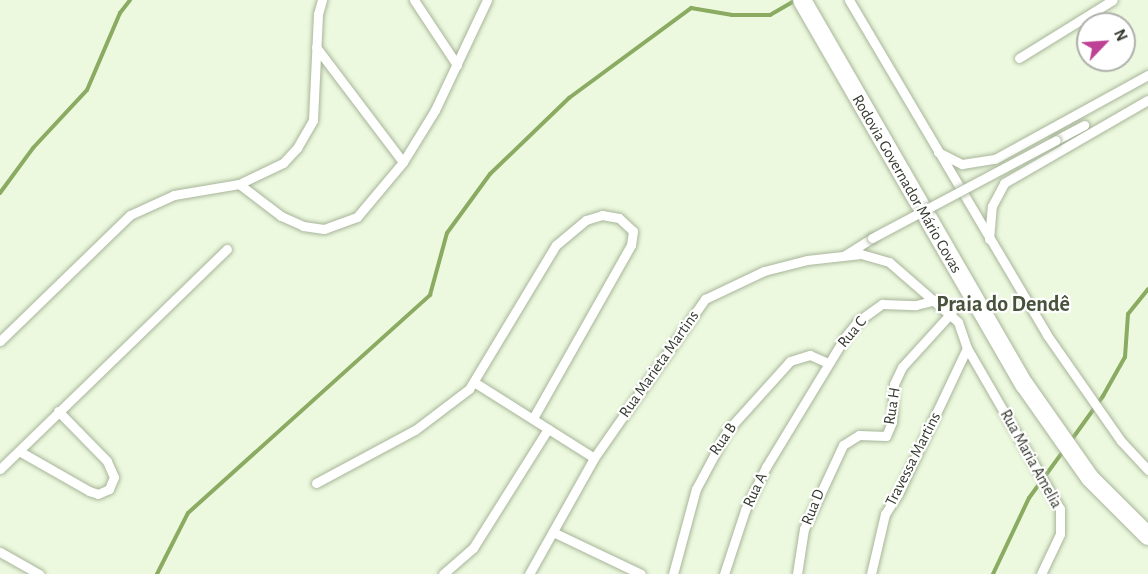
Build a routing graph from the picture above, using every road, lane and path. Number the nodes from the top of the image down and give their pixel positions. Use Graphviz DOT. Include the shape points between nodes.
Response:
graph roads {
  1 [pos="322,0"];
  2 [pos="414,0"];
  3 [pos="487,0"];
  4 [pos="802,0"];
  5 [pos="849,0"];
  6 [pos="1113,0"];
  7 [pos="316,47"];
  8 [pos="1019,58"];
  9 [pos="457,65"];
  10 [pos="1148,75"];
  11 [pos="1148,100"];
  12 [pos="1081,121"];
  13 [pos="1089,135"];
  14 [pos="937,151"];
  15 [pos="403,162"];
  16 [pos="239,184"];
  17 [pos="988,239"];
  18 [pos="227,249"];
  19 [pos="843,256"];
  20 [pos="936,300"];
  21 [pos="952,312"];
  22 [pos="0,341"];
  23 [pos="967,348"];
  24 [pos="828,363"];
  25 [pos="474,382"];
  26 [pos="58,411"];
  27 [pos="799,412"];
  28 [pos="533,418"];
  29 [pos="548,429"];
  30 [pos="843,445"];
  31 [pos="19,451"];
  32 [pos="594,459"];
  33 [pos="0,469"];
  34 [pos="1148,470"];
  35 [pos="316,483"];
  36 [pos="555,533"];
  37 [pos="1148,536"];
  38 [pos="0,552"];
  39 [pos="39,574"];
  40 [pos="443,574"];
  41 [pos="529,574"];
  42 [pos="641,574"];
  43 [pos="673,574"];
  44 [pos="724,574"];
  45 [pos="797,574"];
  46 [pos="871,574"];
  47 [pos="1041,574"];
  1 -- 7 [label="street"];
  2 -- 9 [label="street"];
  3 -- 9 [label="street"];
  4 -- 37 [label="highway, Rodovia Governador Mário Covas" via="1024,384 1090,478"];
  5 -- 14 [label="street"];
  6 -- 8 [label="street"];
  7 -- 15 [label="street"];
  7 -- 16 [label="street" via="312,120 307,134 283,163"];
  9 -- 15 [label="street"];
  10 -- 12 [label="street"];
  11 -- 13 [label="street"];
  12 -- 13 [label="street"];
  12 -- 14 [label="street" via="975,165 962,164"];
  12 -- 19 [label="street, bridge" via="1056,140"];
  13 -- 17 [label="street" via="1004,183 992,206"];
  14 -- 17 [label="street"];
  15 -- 16 [label="street" via="357,217 324,229 303,226 281,216"];
  16 -- 22 [label="street" via="174,195 130,215"];
  17 -- 34 [label="street" via="1047,335 1120,441"];
  18 -- 26 [label="street"];
  19 -- 20 [label="street, Rua Marieta Martins" via="861,254 889,262"];
  19 -- 32 [label="street, Rua Marieta Martins" via="764,271 705,299"];
  20 -- 21 [label="street, Rua Marieta Martins"];
  20 -- 24 [label="street, Rua C" via="876,307 857,322"];
  21 -- 23 [label="street"];
  21 -- 30 [label="street, Rua H" via="902,367 894,384 892,422 886,436 859,435"];
  23 -- 46 [label="street, Travessa Martins" via="885,514"];
  23 -- 47 [label="street, Rua Maria Amelia" via="1060,508 1060,534"];
  24 -- 27 [label="street, Rua C"];
  24 -- 43 [label="street, Rua B" via="810,355 790,361 727,431 696,489"];
  25 -- 28 [label="street"];
  25 -- 28 [label="street" via="556,245 586,220 602,215 629,224 634,237 631,245"];
  25 -- 35 [label="street" via="415,430"];
  26 -- 31 [label="street"];
  26 -- 31 [label="street" via="107,461 114,477 110,489 98,494 90,491"];
  27 -- 44 [label="street, Rua A" via="766,466"];
  28 -- 29 [label="street"];
  29 -- 32 [label="street"];
  29 -- 40 [label="street" via="472,548"];
  30 -- 45 [label="street, Rua D" via="804,529"];
  31 -- 33 [label="street"];
  32 -- 36 [label="street, Rua Marieta Martins"];
  36 -- 41 [label="street, Rua Marieta Martins"];
  36 -- 42 [label="street"];
  38 -- 39 [label="street"];
}
